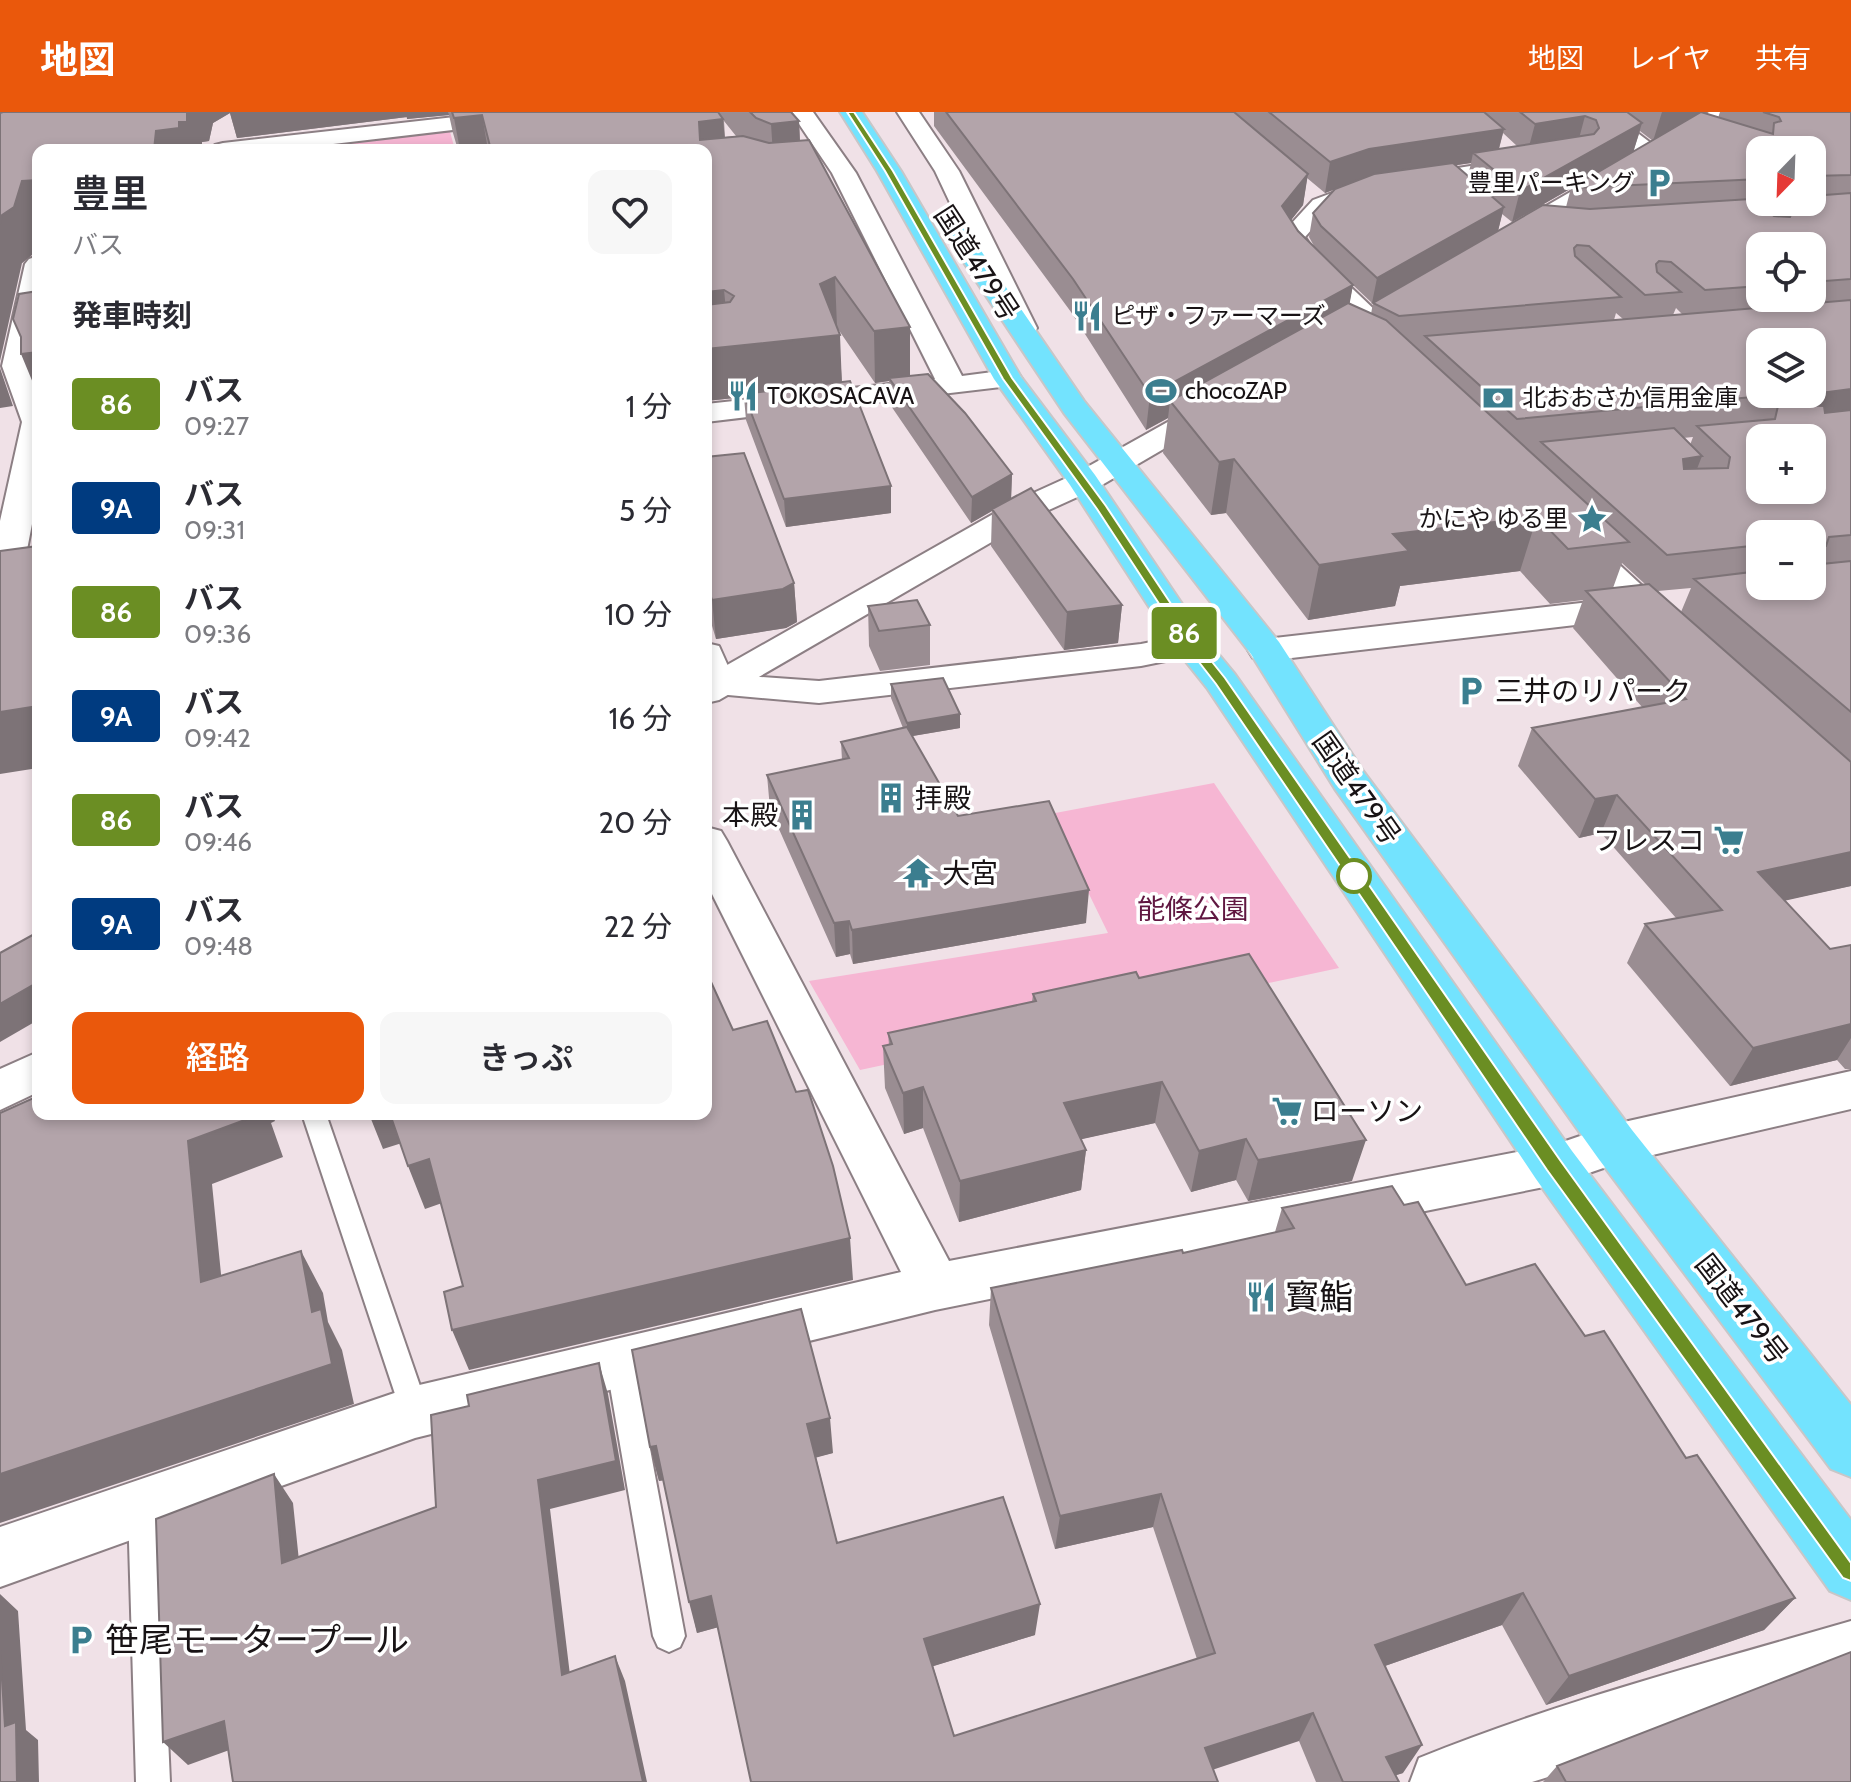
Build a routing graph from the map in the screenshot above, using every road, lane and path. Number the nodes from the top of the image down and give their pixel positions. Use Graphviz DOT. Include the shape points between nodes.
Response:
graph roads {
  1 [pos="556,112"];
  2 [pos="802,112"];
  3 [pos="851,112"];
  4 [pos="908,112"];
  5 [pos="1596,112"];
  6 [pos="1724,112"];
  7 [pos="1691,131"];
  8 [pos="1719,141"];
  9 [pos="223,143"];
  10 [pos="1499,146"];
  11 [pos="1653,153"];
  12 [pos="1550,160"];
  13 [pos="1522,165"];
  14 [pos="1515,229"];
  15 [pos="1567,230"];
  16 [pos="1488,250"];
  17 [pos="31,270"];
  18 [pos="1395,305"];
  19 [pos="1021,366"];
  20 [pos="8,368"];
  21 [pos="952,384"];
  22 [pos="1245,390"];
  23 [pos="712,412"];
  24 [pos="32,413"];
  25 [pos="32,453"];
  26 [pos="1119,462"];
  27 [pos="1084,482"];
  28 [pos="1543,511"];
  29 [pos="16,554"];
  30 [pos="1687,601"];
  31 [pos="1643,606"];
  32 [pos="1192,645"];
  33 [pos="1687,647"];
  34 [pos="1266,650"];
  35 [pos="712,676"];
  36 [pos="712,677"];
  37 [pos="712,853"];
  38 [pos="32,1073"];
  39 [pos="1851,1090"];
  40 [pos="0,1091"];
  41 [pos="316,1120"];
  42 [pos="1615,1144"];
  43 [pos="1554,1165"];
  44 [pos="935,1287"];
  45 [pos="620,1363"];
  46 [pos="415,1412"];
  47 [pos="1851,1450"];
  48 [pos="143,1507"];
  49 [pos="0,1557"];
  50 [pos="1851,1570"];
  51 [pos="669,1636"];
  52 [pos="1851,1652"];
  53 [pos="153,1782"];
  54 [pos="1443,1782"];
  1 -- 9 [label="street" via="524,121"];
  2 -- 21 [label="street"];
  3 -- 19 [label="highway, 国道479号" via="904,172"];
  4 -- 19 [label="street" via="947,171"];
  5 -- 11 [label="street"];
  6 -- 7 [label="street"];
  7 -- 8 [label="street"];
  7 -- 11 [label="street"];
  10 -- 13 [label="street"];
  11 -- 14 [label="street"];
  12 -- 13 [label="street"];
  13 -- 18 [label="street" via="1453,181 1364,189 1315,200 1292,236 1304,256 1358,326"];
  14 -- 15 [label="street"];
  14 -- 16 [label="street"];
  17 -- 20 [label="street"];
  19 -- 21 [label="street"];
  19 -- 26 [label="highway, 国道479号" via="1074,407"];
  19 -- 27 [label="highway"];
  20 -- 24 [label="street"];
  21 -- 23 [label="street"];
  22 -- 26 [label="street"];
  25 -- 29 [label="street"];
  26 -- 27 [label="street"];
  26 -- 34 [label="highway, 国道479号"];
  27 -- 32 [label="highway"];
  27 -- 35 [label="street"];
  28 -- 31 [label="street"];
  30 -- 31 [label="street"];
  31 -- 33 [label="street"];
  31 -- 34 [label="street"];
  32 -- 36 [label="street" via="819,692"];
  32 -- 43 [label="highway"];
  34 -- 42 [label="highway, 国道479号" via="1349,780"];
  37 -- 44 [label="street"];
  38 -- 40 [label="street"];
  39 -- 42 [label="street"];
  41 -- 46 [label="lane"];
  42 -- 43 [label="street"];
  42 -- 47 [label="highway, 国道479号"];
  43 -- 44 [label="street"];
  43 -- 50 [label="highway"];
  44 -- 45 [label="street"];
  45 -- 46 [label="street"];
  45 -- 51 [label="lane"];
  46 -- 48 [label="street"];
  48 -- 49 [label="street"];
  48 -- 53 [label="lane"];
  52 -- 54 [label="street" via="1549,1743"];
}
